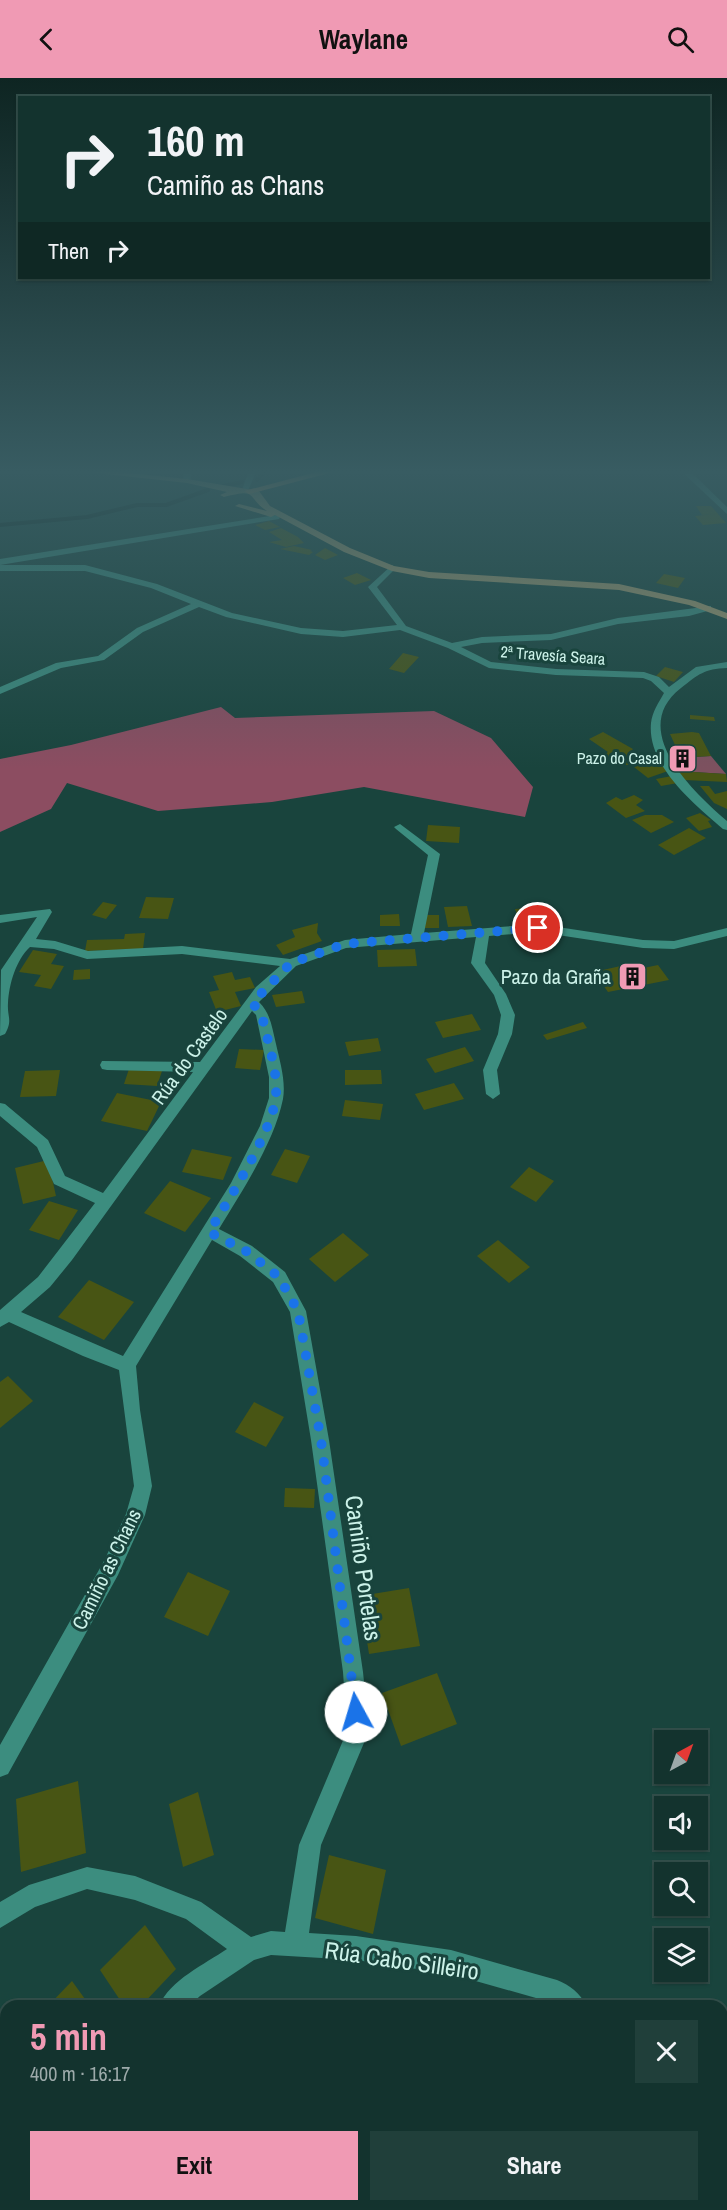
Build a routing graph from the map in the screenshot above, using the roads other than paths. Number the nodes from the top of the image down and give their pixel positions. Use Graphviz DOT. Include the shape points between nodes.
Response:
graph roads {
  1 [pos="14,569"];
  2 [pos="24,569"];
  3 [pos="91,569"];
  4 [pos="390,569"];
  5 [pos="400,569"];
  6 [pos="19,570"];
  7 [pos="0,574"];
  8 [pos="198,604"];
  9 [pos="708,608"];
  10 [pos="726,614"];
  11 [pos="401,627"];
  12 [pos="450,646"];
  13 [pos="727,665"];
  14 [pos="0,691"];
  15 [pos="669,692"];
  16 [pos="400,827"];
  17 [pos="727,827"];
  18 [pos="0,919"];
  19 [pos="727,932"];
  20 [pos="483,933"];
  21 [pos="417,937"];
  22 [pos="28,943"];
  23 [pos="291,963"];
  24 [pos="252,1003"];
  25 [pos="0,1031"];
  26 [pos="107,1065"];
  27 [pos="205,1067"];
  28 [pos="493,1094"];
  29 [pos="0,1108"];
  30 [pos="106,1201"];
  31 [pos="209,1232"];
  32 [pos="4,1317"];
  33 [pos="127,1365"];
  34 [pos="0,1766"];
  35 [pos="0,1916"];
  36 [pos="295,1946"];
  37 [pos="248,1950"];
  38 [pos="178,2000"];
  39 [pos="567,2000"];
  1 -- 6 [label="street"];
  2 -- 6 [label="street"];
  3 -- 8 [label="street" via="154,586"];
  4 -- 11 [label="street" via="372,587"];
  5 -- 9 [label="main road" via="627,589"];
  6 -- 7 [label="street"];
  8 -- 11 [label="street" via="267,626 301,631 343,634"];
  8 -- 14 [label="street" via="140,630 101,658 59,665"];
  9 -- 10 [label="main road"];
  9 -- 12 [label="street" via="618,621 551,637 482,640"];
  11 -- 12 [label="street, 2ª Travesía Seara"];
  12 -- 15 [label="street, 2ª Travesía Seara" via="489,665 507,668 644,675"];
  13 -- 15 [label="street" via="694,669"];
  15 -- 17 [label="street" via="656,722 657,744 700,804"];
  16 -- 21 [label="street" via="434,854"];
  18 -- 22 [label="street" via="46,912"];
  19 -- 20 [label="street, Rúa do Castelo" via="674,945 538,928"];
  20 -- 21 [label="street, Rúa do Castelo"];
  20 -- 28 [label="street" via="478,963 508,1012 508,1023 489,1067"];
  21 -- 23 [label="street, Rúa do Castelo" via="345,944"];
  22 -- 23 [label="street" via="55,945 87,956 182,950"];
  22 -- 25 [label="street" via="9,970"];
  23 -- 24 [label="street, Rúa do Castelo"];
  24 -- 27 [label="street, Rúa do Castelo"];
  24 -- 31 [label="street" via="262,1013 276,1077 276,1098 267,1126"];
  26 -- 27 [label="street"];
  27 -- 30 [label="street, Rúa do Castelo"];
  29 -- 30 [label="street" via="43,1144 59,1180"];
  30 -- 32 [label="street, Rúa do Castelo" via="44,1282"];
  31 -- 33 [label="street"];
  31 -- 36 [label="street, Camiño Portelas" via="246,1251 279,1277 298,1311 321,1440 353,1672 358,1731 310,1845"];
  32 -- 33 [label="street"];
  33 -- 34 [label="street, Camiño as Chans" via="143,1486 135,1515 111,1568"];
  35 -- 37 [label="street" via="29,1897 87,1878 135,1887 193,1910"];
  36 -- 37 [label="street, Rúa Cabo Silleiro" via="271,1943"];
  36 -- 39 [label="street, Rúa Cabo Silleiro" via="356,1948 452,1962 557,1992"];
  37 -- 38 [label="street"];
}
